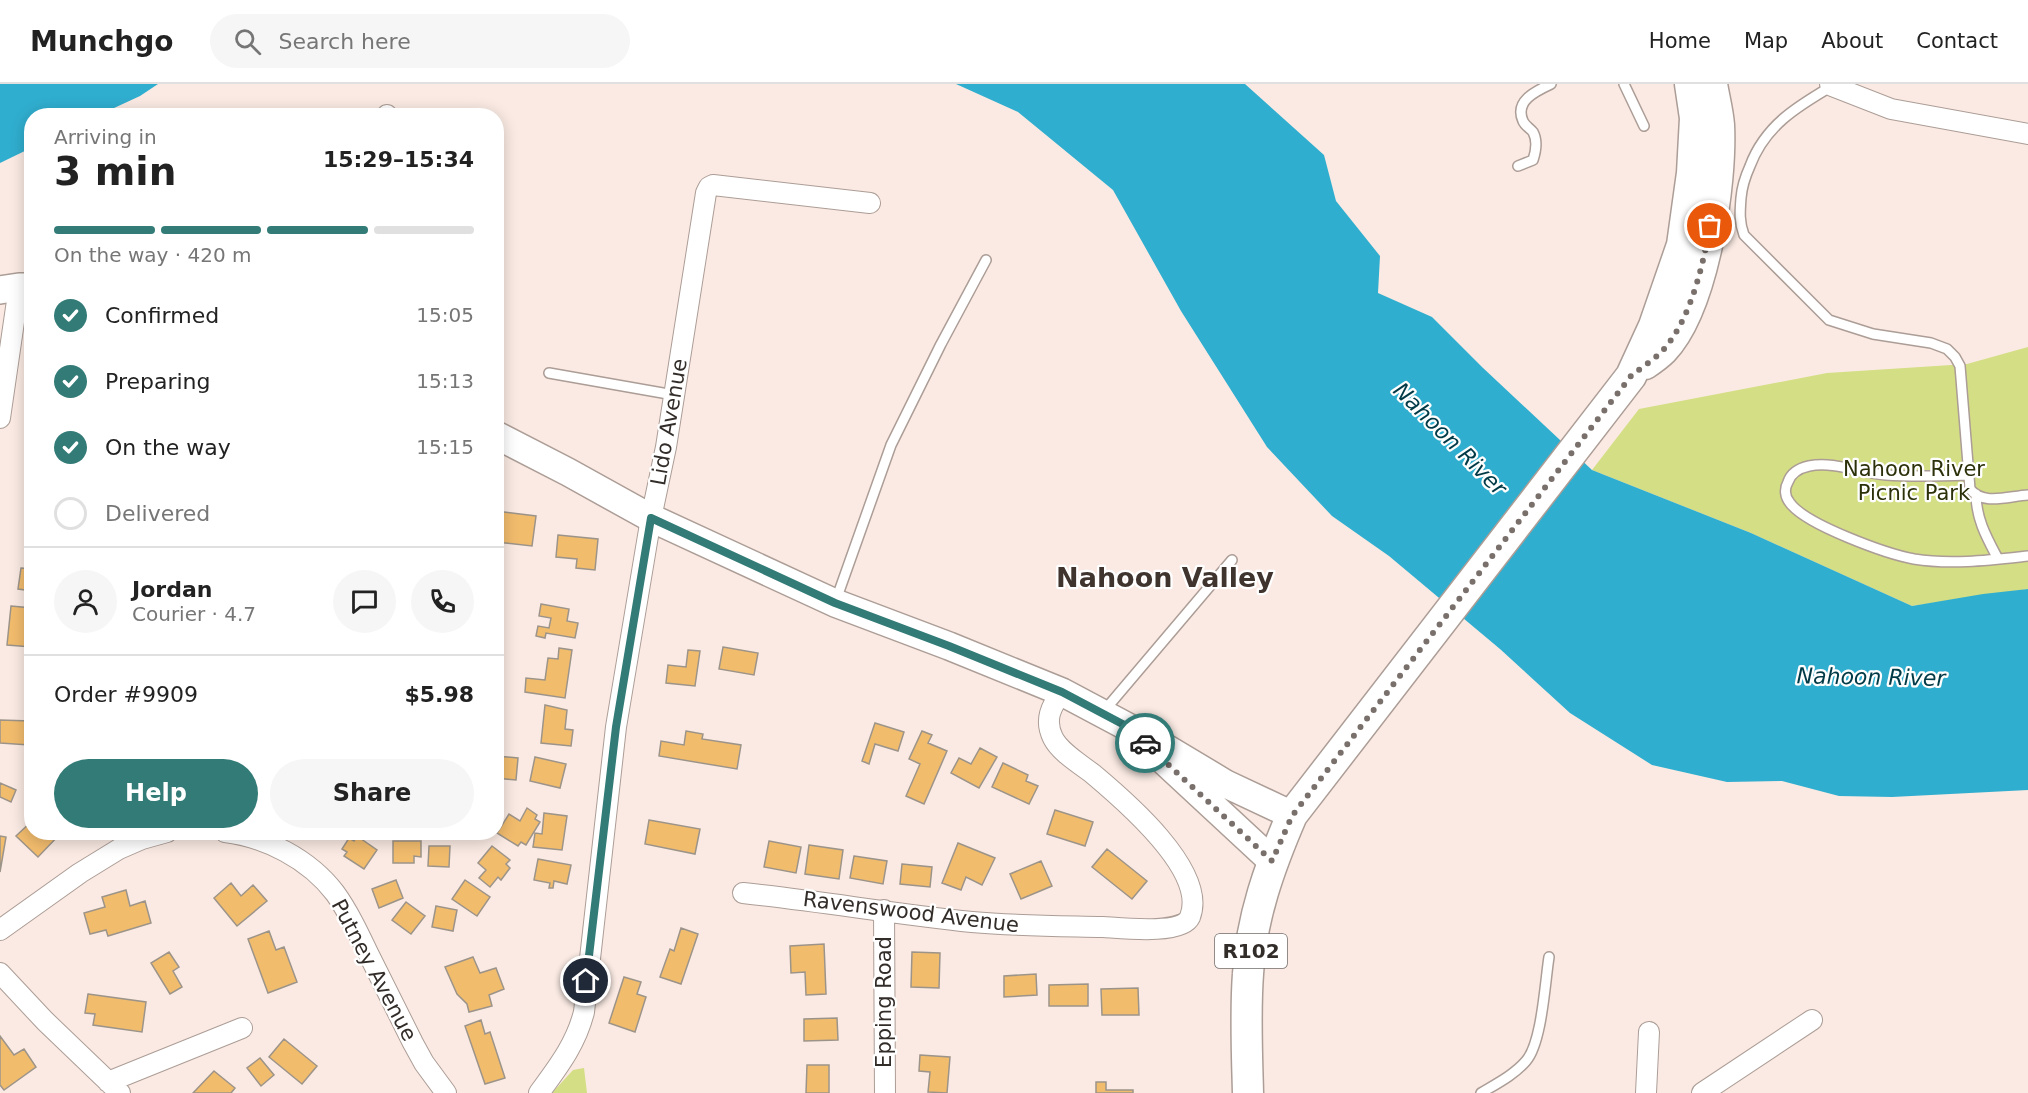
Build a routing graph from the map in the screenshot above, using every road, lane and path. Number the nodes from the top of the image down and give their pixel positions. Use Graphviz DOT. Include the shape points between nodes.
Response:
graph roads {
  1 [pos="1551,84"];
  2 [pos="1624,84"];
  3 [pos="1690,84"];
  4 [pos="1712,84"];
  5 [pos="1831,85"];
  6 [pos="1644,126"];
  7 [pos="2028,134"];
  8 [pos="1518,166"];
  9 [pos="870,203"];
  10 [pos="986,260"];
  11 [pos="17,288"];
  12 [pos="549,373"];
  13 [pos="1631,376"];
  14 [pos="674,395"];
  15 [pos="0,418"];
  16 [pos="504,439"];
  17 [pos="1968,475"];
  18 [pos="1976,495"];
  19 [pos="2028,495"];
  20 [pos="651,518"];
  21 [pos="2028,556"];
  22 [pos="1232,560"];
  23 [pos="1998,560"];
  24 [pos="835,603"];
  25 [pos="1062,692"];
  26 [pos="1103,713"];
  27 [pos="1130,728"];
  28 [pos="1292,816"];
  29 [pos="140,840"];
  30 [pos="258,840"];
  31 [pos="1272,861"];
  32 [pos="742,893"];
  33 [pos="884,910"];
  34 [pos="0,930"];
  35 [pos="1549,957"];
  36 [pos="0,973"];
  37 [pos="1812,1020"];
  38 [pos="242,1028"];
  39 [pos="1649,1032"];
  40 [pos="114,1087"];
  41 [pos="446,1093"];
  42 [pos="539,1093"];
  43 [pos="885,1093"];
  44 [pos="1248,1093"];
  45 [pos="1481,1093"];
  46 [pos="1646,1093"];
  47 [pos="1702,1093"];
  1 -- 8 [label="lane" via="1524,101 1523,122 1533,133 1537,148 1533,160"];
  2 -- 6 [label="lane"];
  3 -- 13 [label="main road" via="1695,118 1682,245 1654,326"];
  4 -- 13 [label="main road" via="1719,123 1719,173 1700,271 1676,331 1664,349"];
  5 -- 7 [label="street" via="1891,109"];
  5 -- 17 [label="lane" via="1785,117 1756,150 1742,187 1744,235 1829,320 1873,334 1931,343 1955,357 1960,366"];
  9 -- 14 [label="street, Lido Avenue" via="709,187"];
  10 -- 24 [label="lane" via="891,445"];
  11 -- 15 [label="street"];
  12 -- 14 [label="lane"];
  13 -- 28 [label="main road, R102"];
  14 -- 20 [label="street, Lido Avenue"];
  16 -- 20 [label="main road"];
  17 -- 18 [label="lane" via="1970,489"];
  17 -- 23 [label="lane" via="1885,475 1816,465 1793,473 1785,490 1790,504 1804,516 1872,547 1913,559"];
  18 -- 19 [label="lane" via="1994,499"];
  18 -- 23 [label="lane" via="1976,511"];
  20 -- 24 [label="main road"];
  20 -- 42 [label="street, Lido Avenue" via="616,727 584,1012 571,1048"];
  21 -- 23 [label="lane"];
  22 -- 26 [label="lane"];
  24 -- 25 [label="main road"];
  25 -- 26 [label="main road"];
  25 -- 33 [label="street, Ravenswood Avenue" via="1049,717 1055,741 1159,836 1177,860 1193,900 1187,922 1158,929 1038,927"];
  26 -- 27 [label="main road"];
  27 -- 28 [label="main road" via="1226,784"];
  27 -- 31 [label="main road"];
  28 -- 31 [label="main road, R102"];
  29 -- 34 [label="street" via="70,880"];
  30 -- 41 [label="street, Putney Avenue" via="280,848 316,873 334,892 413,1043"];
  31 -- 44 [label="main road, R102" via="1258,908 1248,972"];
  32 -- 33 [label="street, Ravenswood Avenue"];
  33 -- 43 [label="street, Epping Road"];
  35 -- 45 [label="lane" via="1539,1028 1528,1059"];
  36 -- 40 [label="street"];
  37 -- 47 [label="street"];
  38 -- 40 [label="street"];
  39 -- 46 [label="street"];
}
